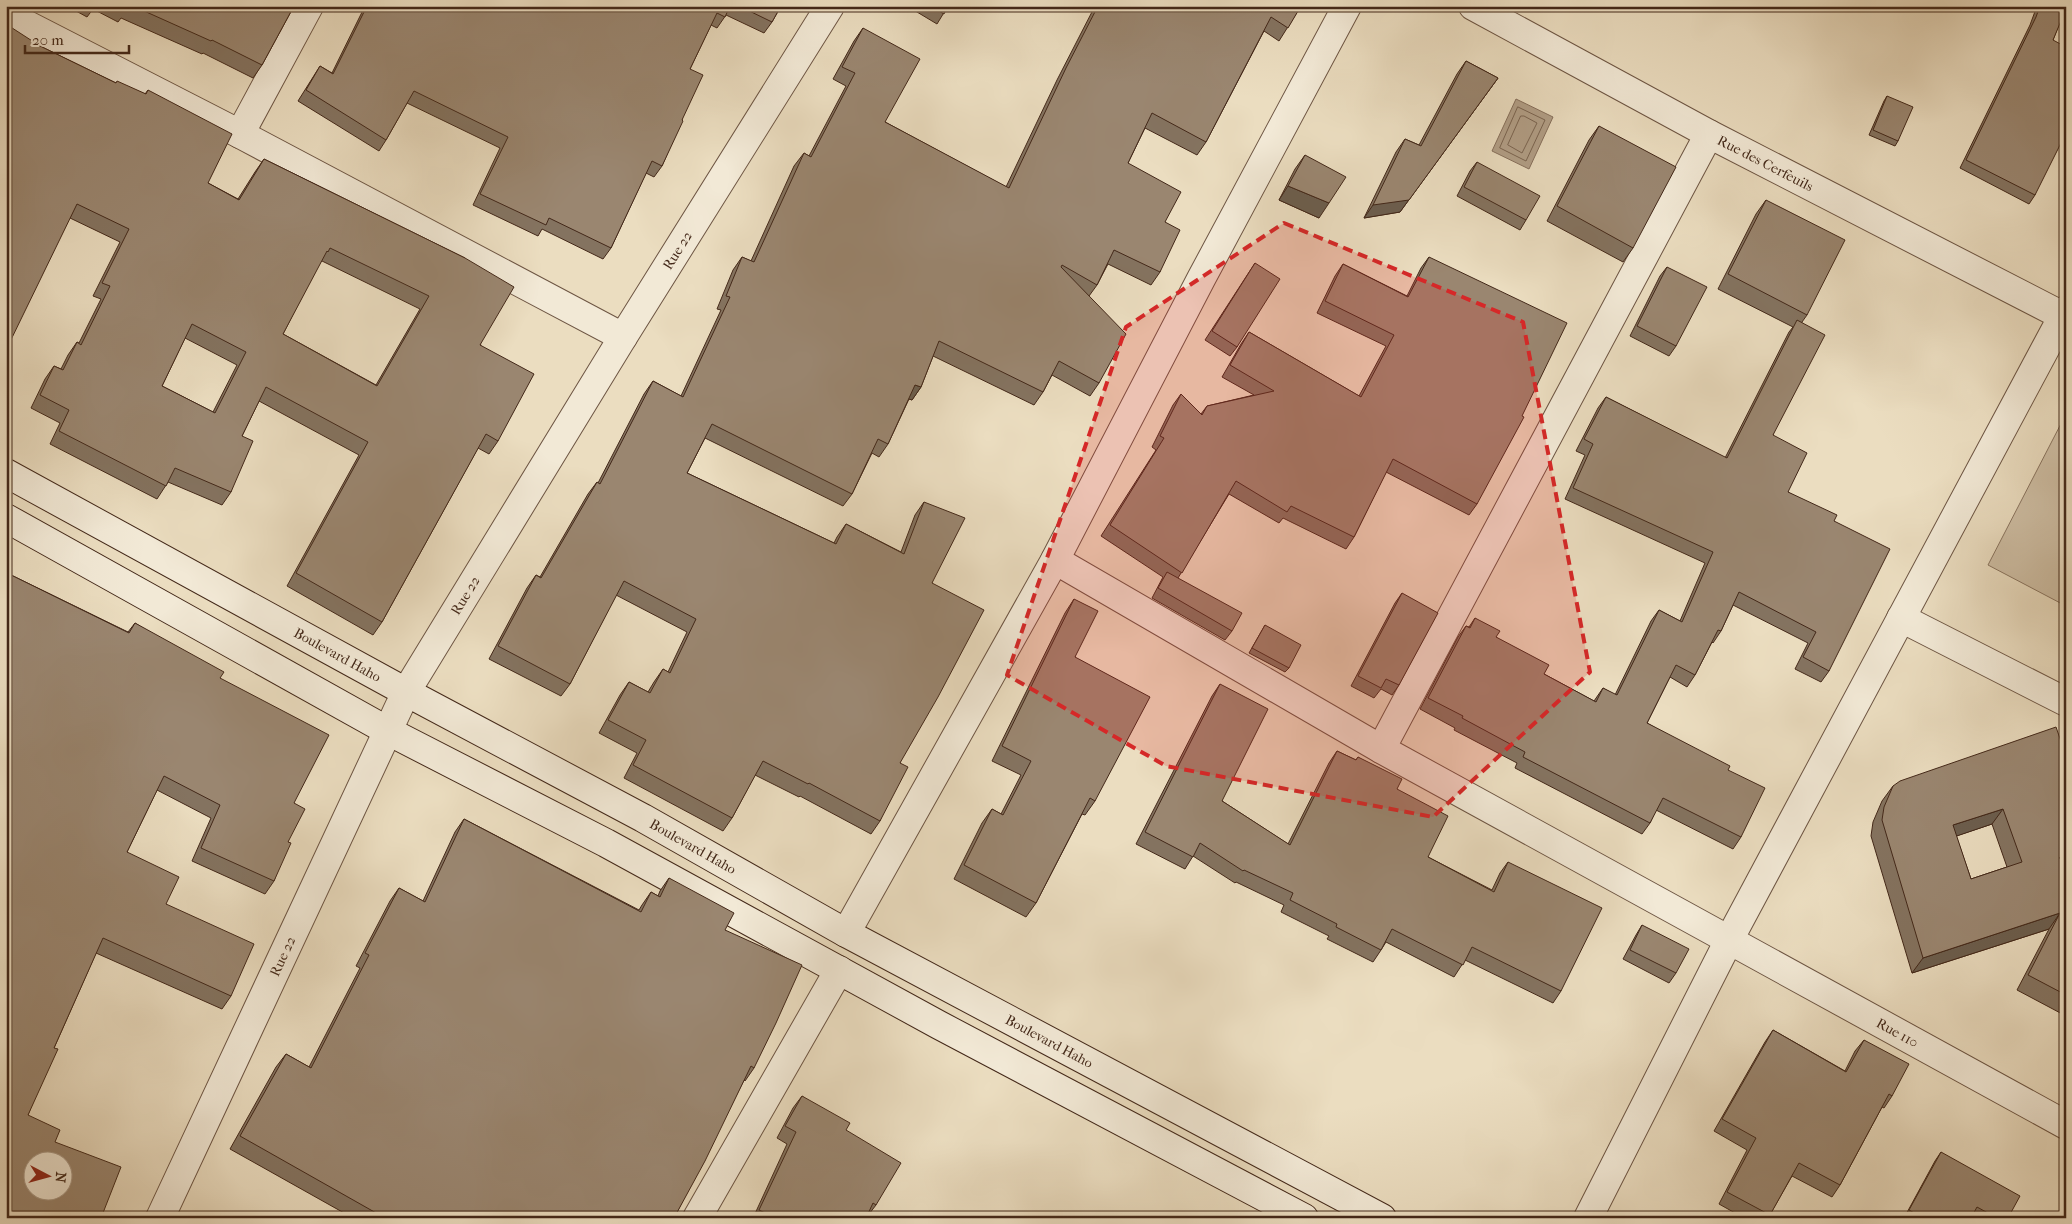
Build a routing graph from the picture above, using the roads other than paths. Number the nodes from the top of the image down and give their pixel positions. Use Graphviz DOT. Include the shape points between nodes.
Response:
graph roads {
  1 [pos="309,6"];
  2 [pos="830,6"];
  3 [pos="1347,6"];
  4 [pos="1473,6"];
  5 [pos="6,14"];
  6 [pos="240,134"];
  7 [pos="1710,134"];
  8 [pos="2064,313"];
  9 [pos="623,337"];
  10 [pos="6,473"];
  11 [pos="6,518"];
  12 [pos="1055,560"];
  13 [pos="1901,618"];
  14 [pos="406,692"];
  15 [pos="2066,702"];
  16 [pos="388,731"];
  17 [pos="1381,749"];
  18 [pos="846,933"];
  19 [pos="1729,940"];
  20 [pos="839,970"];
  21 [pos="2066,1125"];
  22 [pos="160,1218"];
  23 [pos="697,1218"];
  24 [pos="1304,1218"];
  25 [pos="1382,1218"];
  26 [pos="1588,1218"];
  1 -- 6 [label="street"];
  2 -- 9 [label="street, Rue 22"];
  3 -- 12 [label="street"];
  4 -- 7 [label="street, Rue des Cerfeuils"];
  5 -- 6 [label="street"];
  6 -- 9 [label="street"];
  7 -- 8 [label="street, Rue des Cerfeuils"];
  7 -- 17 [label="street"];
  8 -- 13 [label="street"];
  9 -- 14 [label="street, Rue 22"];
  10 -- 14 [label="street, Boulevard Haho"];
  11 -- 16 [label="street"];
  12 -- 17 [label="street, Rue 110"];
  12 -- 18 [label="street"];
  13 -- 15 [label="street"];
  13 -- 19 [label="street"];
  14 -- 16 [label="street, Rue 22"];
  14 -- 18 [label="street, Boulevard Haho" via="643,818"];
  16 -- 20 [label="street" via="606,842"];
  16 -- 22 [label="street, Rue 22"];
  17 -- 19 [label="street, Rue 110"];
  18 -- 25 [label="street, Boulevard Haho"];
  19 -- 21 [label="street, Rue 110"];
  19 -- 26 [label="street"];
  20 -- 23 [label="street"];
  20 -- 24 [label="street"];
}
